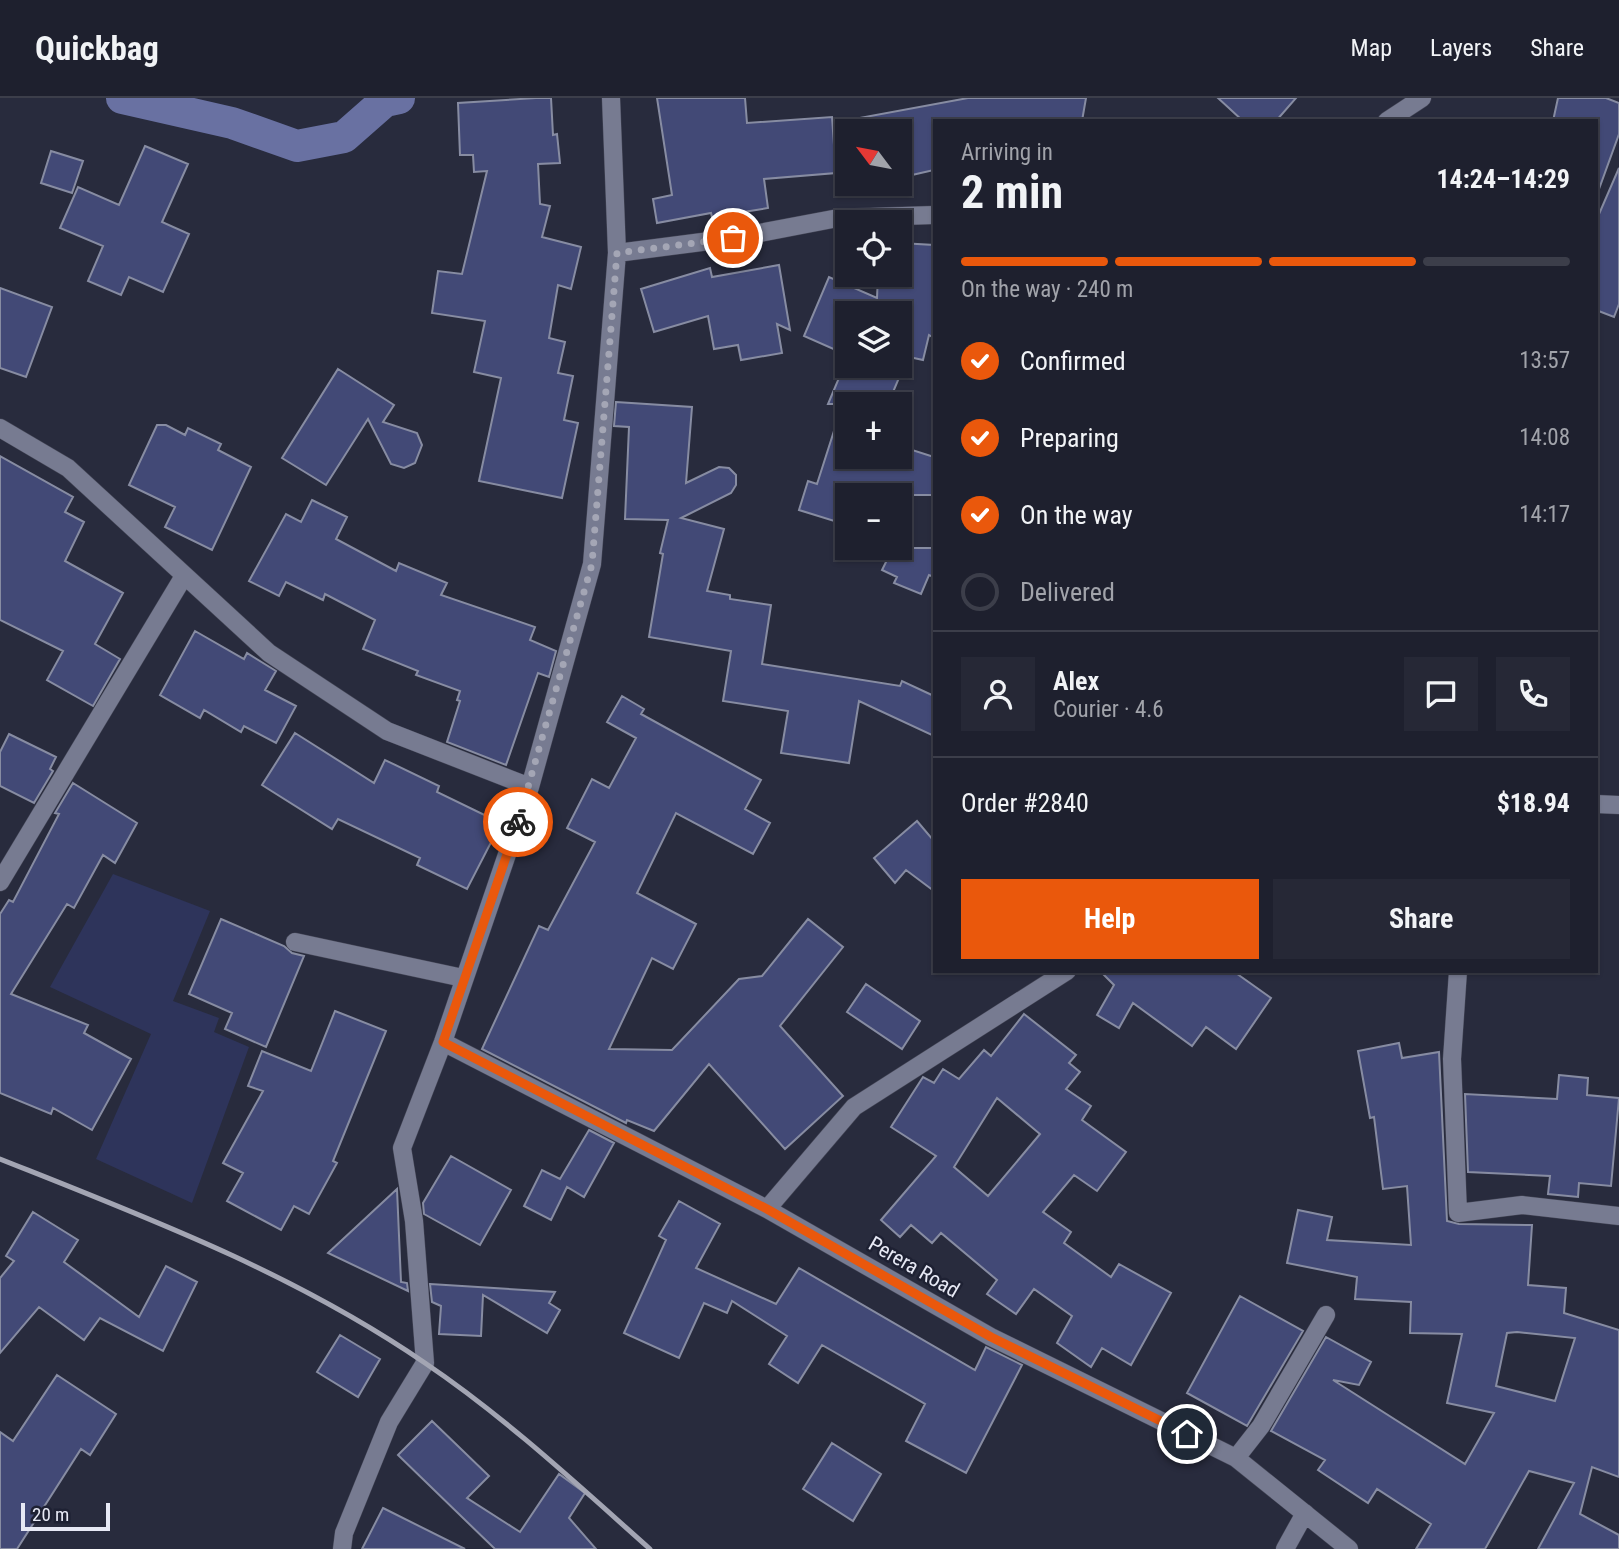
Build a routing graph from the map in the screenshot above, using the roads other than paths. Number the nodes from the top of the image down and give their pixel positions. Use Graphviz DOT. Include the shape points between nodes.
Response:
graph roads {
  1 [pos="611,98"];
  2 [pos="1422,98"];
  3 [pos="1390,119"];
  4 [pos="933,215"];
  5 [pos="617,253"];
  6 [pos="0,428"];
  7 [pos="184,576"];
  8 [pos="530,788"];
  9 [pos="1598,804"];
  10 [pos="1619,805"];
  11 [pos="0,882"];
  12 [pos="295,942"];
  13 [pos="1064,973"];
  14 [pos="1458,973"];
  15 [pos="463,978"];
  16 [pos="443,1042"];
  17 [pos="767,1209"];
  18 [pos="1619,1216"];
  19 [pos="1326,1315"];
  20 [pos="1236,1458"];
  21 [pos="1305,1513"];
  22 [pos="342,1549"];
  23 [pos="1285,1549"];
  24 [pos="1349,1549"];
  1 -- 5 [label="street"];
  2 -- 3 [label="street"];
  4 -- 5 [label="street" via="838,218"];
  5 -- 8 [label="street" via="592,564"];
  6 -- 7 [label="street" via="68,468"];
  7 -- 8 [label="street" via="270,653 387,731"];
  7 -- 11 [label="street"];
  8 -- 15 [label="street"];
  9 -- 10 [label="street"];
  12 -- 15 [label="street"];
  13 -- 17 [label="street" via="855,1107"];
  14 -- 18 [label="street" via="1452,1059 1458,1213 1522,1205"];
  15 -- 16 [label="street"];
  16 -- 17 [label="street, Perera Road"];
  16 -- 22 [label="street" via="402,1148 414,1221 425,1363 389,1422 344,1533"];
  17 -- 20 [label="street, Perera Road" via="991,1337"];
  19 -- 20 [label="street" via="1261,1426"];
  20 -- 21 [label="street, Perera Road"];
  21 -- 23 [label="street"];
  21 -- 24 [label="street, Perera Road"];
}
